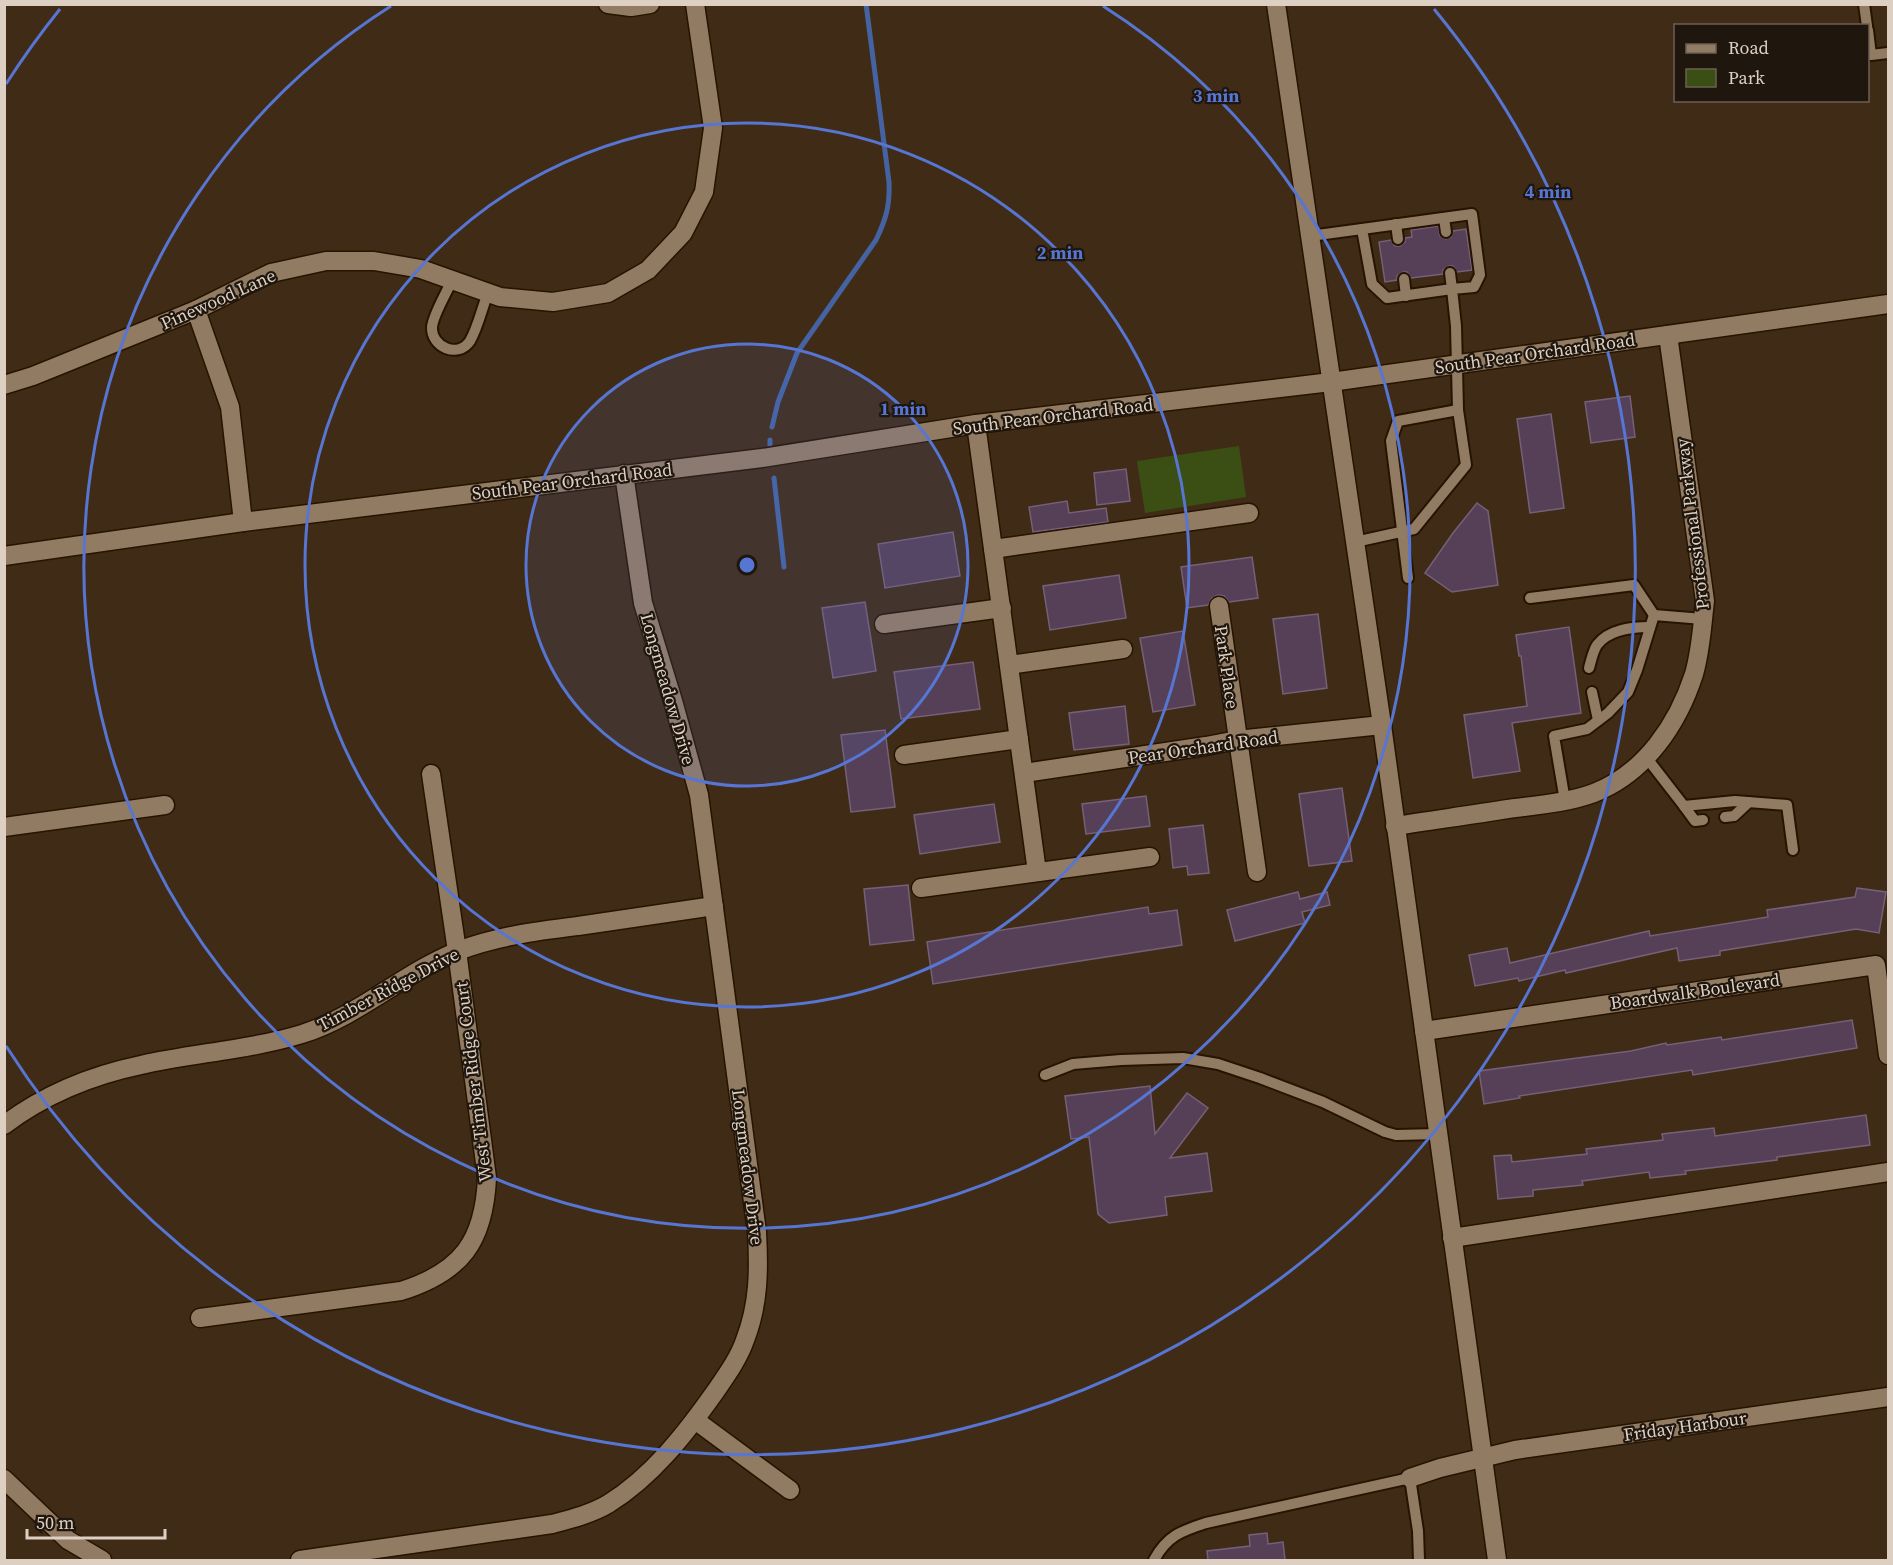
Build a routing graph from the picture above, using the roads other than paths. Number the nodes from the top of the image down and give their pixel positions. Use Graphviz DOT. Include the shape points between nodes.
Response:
graph roads {
  1 [pos="608,4"];
  2 [pos="650,4"];
  3 [pos="695,4"];
  4 [pos="1276,4"];
  5 [pos="1864,4"];
  6 [pos="1866,24"];
  7 [pos="1869,42"];
  8 [pos="1888,53"];
  9 [pos="1444,218"];
  10 [pos="1396,224"];
  11 [pos="1362,229"];
  12 [pos="1446,232"];
  13 [pos="1310,236"];
  14 [pos="1398,239"];
  15 [pos="1450,273"];
  16 [pos="1404,279"];
  17 [pos="452,280"];
  18 [pos="1452,289"];
  19 [pos="488,293"];
  20 [pos="1406,296"];
  21 [pos="1888,304"];
  22 [pos="196,310"];
  23 [pos="1668,335"];
  24 [pos="1457,365"];
  25 [pos="1331,382"];
  26 [pos="4,385"];
  27 [pos="1458,410"];
  28 [pos="976,424"];
  29 [pos="624,474"];
  30 [pos="1431,492"];
  31 [pos="1433,506"];
  32 [pos="1249,513"];
  33 [pos="243,522"];
  34 [pos="1401,533"];
  35 [pos="1355,542"];
  36 [pos="993,549"];
  37 [pos="4,556"];
  38 [pos="1408,578"];
  39 [pos="1530,598"];
  40 [pos="1219,606"];
  41 [pos="1002,608"];
  42 [pos="1654,615"];
  43 [pos="1703,619"];
  44 [pos="884,624"];
  45 [pos="1650,627"];
  46 [pos="1123,649"];
  47 [pos="1009,665"];
  48 [pos="1589,668"];
  49 [pos="1592,692"];
  50 [pos="1598,720"];
  51 [pos="1382,725"];
  52 [pos="1019,739"];
  53 [pos="1238,740"];
  54 [pos="904,755"];
  55 [pos="1646,757"];
  56 [pos="1024,773"];
  57 [pos="431,774"];
  58 [pos="1564,801"];
  59 [pos="1749,802"];
  60 [pos="165,805"];
  61 [pos="1684,806"];
  62 [pos="1725,817"];
  63 [pos="1703,820"];
  64 [pos="1395,826"];
  65 [pos="4,827"];
  66 [pos="1793,850"];
  67 [pos="1150,856"];
  68 [pos="1037,872"];
  69 [pos="1257,872"];
  70 [pos="921,888"];
  71 [pos="714,906"];
  72 [pos="457,951"];
  73 [pos="1424,1031"];
  74 [pos="1888,1054"];
  75 [pos="1045,1075"];
  76 [pos="4,1125"];
  77 [pos="1438,1134"];
  78 [pos="1888,1172"];
  79 [pos="1452,1238"];
  80 [pos="200,1318"];
  81 [pos="1888,1397"];
  82 [pos="695,1420"];
  83 [pos="1483,1459"];
  84 [pos="1410,1478"];
  85 [pos="4,1479"];
  86 [pos="790,1490"];
  87 [pos="399,1554"];
  88 [pos="102,1560"];
  89 [pos="300,1560"];
  90 [pos="1154,1560"];
  91 [pos="1419,1560"];
  92 [pos="1497,1560"];
  1 -- 2 [label="street"];
  3 -- 19 [label="street, Pinewood Lane" via="712,128 704,192 683,233 648,270 608,293 554,302"];
  4 -- 13 [label="street"];
  5 -- 6 [label="lane"];
  7 -- 8 [label="lane" via="1871,55"];
  9 -- 10 [label="lane"];
  9 -- 12 [label="lane"];
  9 -- 18 [label="lane" via="1472,214 1480,275 1474,287"];
  10 -- 11 [label="lane"];
  10 -- 14 [label="lane"];
  11 -- 13 [label="lane"];
  11 -- 20 [label="lane" via="1372,284 1387,298"];
  13 -- 25 [label="street"];
  15 -- 18 [label="lane"];
  16 -- 20 [label="lane"];
  17 -- 19 [label="street, Pinewood Lane"];
  17 -- 19 [label="lane" via="432,326 438,345 448,350 469,342"];
  17 -- 22 [label="street, Pinewood Lane" via="421,269 374,261 326,261 271,273"];
  18 -- 20 [label="lane"];
  18 -- 24 [label="lane"];
  21 -- 23 [label="street, South Pear Orchard Road"];
  22 -- 26 [label="street, Pinewood Lane"];
  22 -- 33 [label="street" via="230,407"];
  23 -- 24 [label="street, South Pear Orchard Road"];
  23 -- 43 [label="street, Professional Parkway" via="1705,601"];
  24 -- 25 [label="street, South Pear Orchard Road"];
  24 -- 27 [label="lane"];
  25 -- 28 [label="street, South Pear Orchard Road"];
  25 -- 35 [label="street"];
  27 -- 31 [label="lane" via="1466,465"];
  27 -- 34 [label="lane" via="1422,421 1398,421 1391,441"];
  28 -- 29 [label="street, South Pear Orchard Road" via="762,458"];
  28 -- 36 [label="street"];
  29 -- 33 [label="street, South Pear Orchard Road"];
  29 -- 71 [label="street, Longmeadow Drive" via="643,603 699,795"];
  30 -- 31 [label="lane"];
  31 -- 34 [label="lane" via="1414,529"];
  32 -- 36 [label="street"];
  33 -- 37 [label="street, South Pear Orchard Road"];
  34 -- 35 [label="lane"];
  34 -- 38 [label="lane"];
  35 -- 51 [label="street"];
  36 -- 41 [label="street"];
  39 -- 42 [label="lane" via="1635,585"];
  40 -- 53 [label="street, Park Place"];
  41 -- 44 [label="street"];
  41 -- 47 [label="street"];
  42 -- 43 [label="lane"];
  42 -- 45 [label="lane"];
  43 -- 55 [label="street, Professional Parkway" via="1694,673 1680,707 1666,734"];
  45 -- 48 [label="lane" via="1629,627 1607,636 1597,646"];
  45 -- 50 [label="lane" via="1628,692"];
  46 -- 47 [label="street"];
  47 -- 52 [label="street"];
  49 -- 50 [label="lane"];
  50 -- 58 [label="lane" via="1587,729 1554,736"];
  51 -- 53 [label="street, Pear Orchard Road"];
  51 -- 64 [label="street"];
  52 -- 54 [label="street"];
  52 -- 56 [label="street"];
  53 -- 56 [label="street, Pear Orchard Road"];
  53 -- 69 [label="street, Park Place"];
  55 -- 58 [label="street, Professional Parkway" via="1595,792"];
  55 -- 61 [label="lane"];
  56 -- 68 [label="street"];
  57 -- 72 [label="street, West Timber Ridge Court"];
  58 -- 64 [label="street, Professional Parkway"];
  59 -- 61 [label="lane"];
  59 -- 62 [label="lane" via="1734,816"];
  59 -- 66 [label="lane" via="1787,805"];
  60 -- 65 [label="street"];
  61 -- 63 [label="lane" via="1695,821"];
  64 -- 73 [label="street"];
  67 -- 68 [label="street"];
  68 -- 70 [label="street"];
  71 -- 72 [label="street, Timber Ridge Drive" via="534,932"];
  71 -- 82 [label="street, Longmeadow Drive" via="759,1272 745,1342"];
  72 -- 76 [label="street, Timber Ridge Drive" via="347,1014 303,1033 110,1072 69,1088"];
  72 -- 80 [label="street, West Timber Ridge Court" via="487,1178 486,1204 469,1245 441,1275 401,1291"];
  73 -- 74 [label="street, Boardwalk Boulevard" via="1876,965"];
  73 -- 77 [label="street"];
  75 -- 77 [label="lane" via="1073,1064 1183,1058 1260,1078 1396,1136"];
  77 -- 79 [label="street"];
  78 -- 79 [label="street"];
  79 -- 83 [label="street"];
  81 -- 83 [label="street, Friday Harbour" via="1515,1450"];
  82 -- 86 [label="street"];
  82 -- 87 [label="street, Longmeadow Drive" via="634,1485 579,1517"];
  83 -- 84 [label="street, Friday Harbour"];
  83 -- 92 [label="street"];
  84 -- 90 [label="lane" via="1206,1523 1179,1532 1161,1547"];
  84 -- 91 [label="lane"];
  85 -- 88 [label="street" via="68,1540"];
  87 -- 89 [label="street, Longmeadow Drive"];
}
